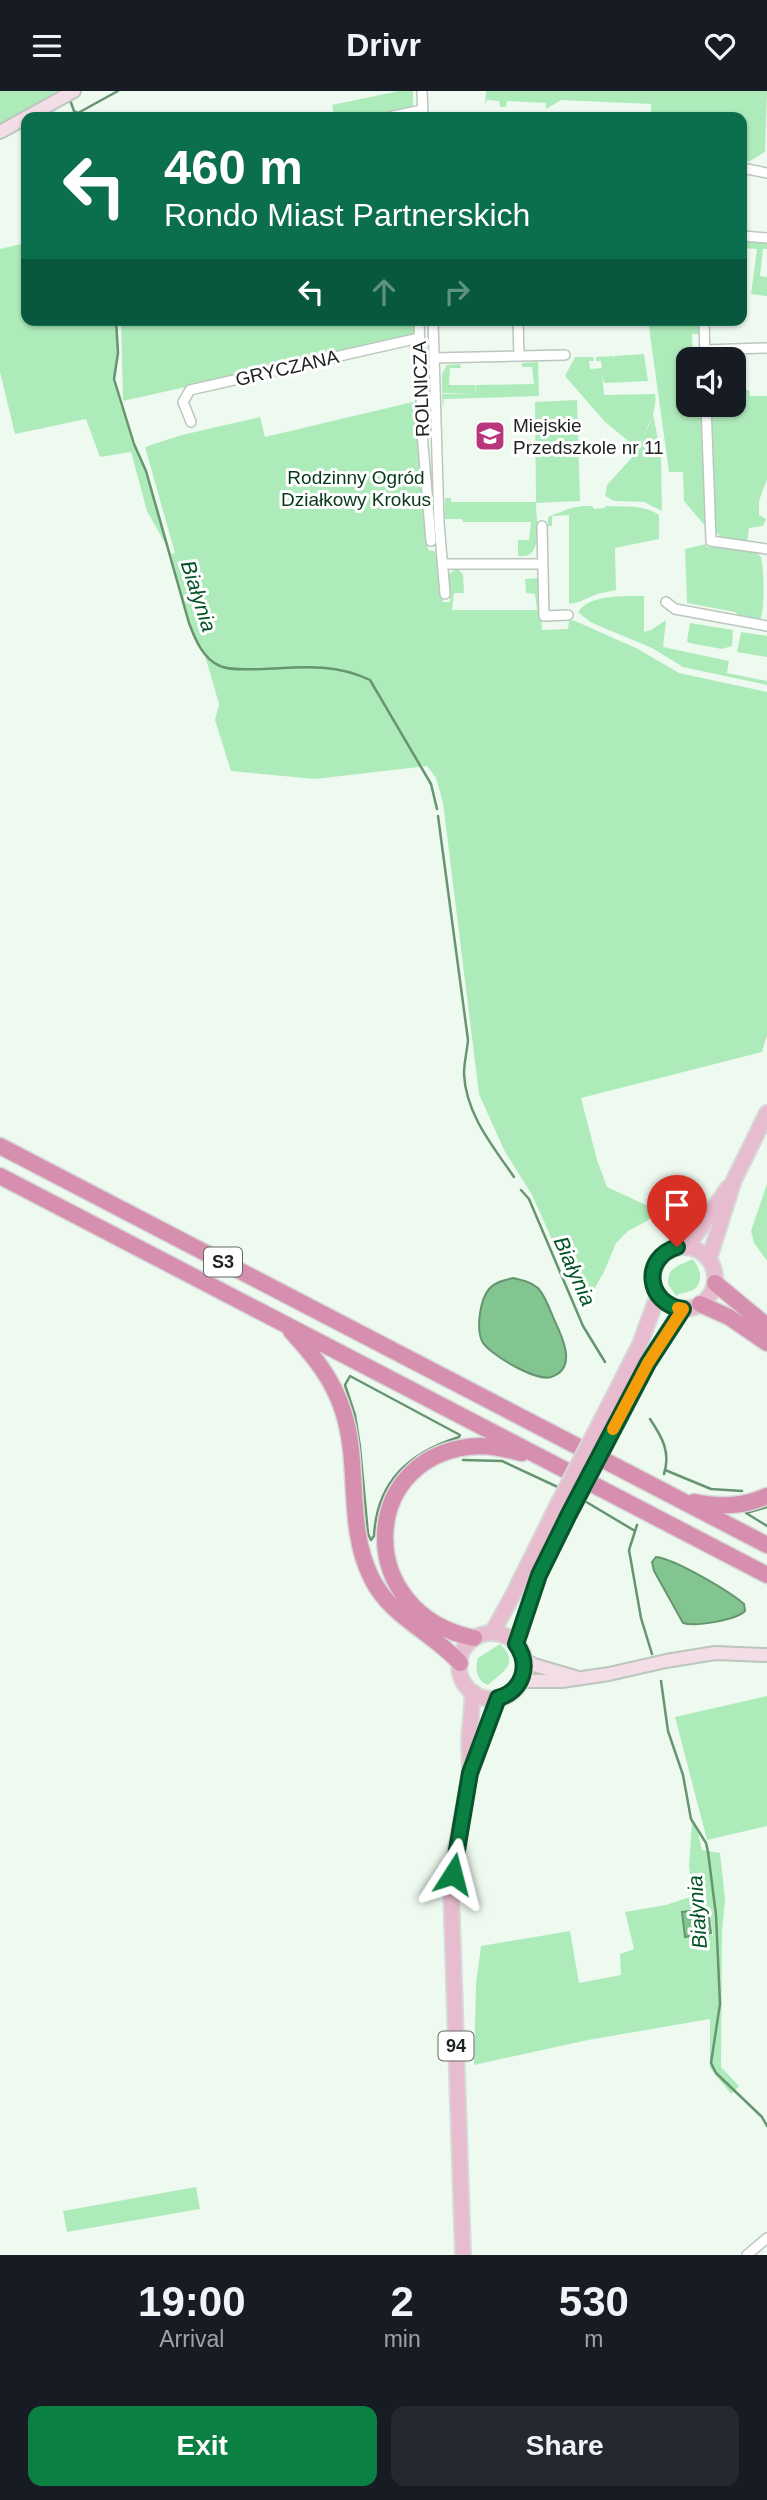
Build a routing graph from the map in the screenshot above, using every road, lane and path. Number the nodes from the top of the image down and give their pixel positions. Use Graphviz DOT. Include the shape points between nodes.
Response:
graph roads {
  1 [pos="422,91"];
  2 [pos="70,93"];
  3 [pos="36,112"];
  4 [pos="422,112"];
  5 [pos="21,120"];
  6 [pos="0,132"];
  7 [pos="767,164"];
  8 [pos="747,169"];
  9 [pos="767,173"];
  10 [pos="747,236"];
  11 [pos="767,238"];
  12 [pos="419,326"];
  13 [pos="433,326"];
  14 [pos="518,326"];
  15 [pos="704,326"];
  16 [pos="419,338"];
  17 [pos="705,347"];
  18 [pos="767,348"];
  19 [pos="746,350"];
  20 [pos="434,355"];
  21 [pos="519,355"];
  22 [pos="565,355"];
  23 [pos="420,359"];
  24 [pos="706,417"];
  25 [pos="191,422"];
  26 [pos="542,526"];
  27 [pos="431,541"];
  28 [pos="767,549"];
  29 [pos="443,564"];
  30 [pos="543,564"];
  31 [pos="445,594"];
  32 [pos="666,602"];
  33 [pos="568,615"];
  34 [pos="767,626"];
  35 [pos="767,1112"];
  36 [pos="0,1146"];
  37 [pos="0,1177"];
  38 [pos="734,1180"];
  39 [pos="687,1247"];
  40 [pos="709,1259"];
  41 [pos="715,1283"];
  42 [pos="657,1295"];
  43 [pos="700,1304"];
  44 [pos="683,1309"];
  45 [pos="285,1324"];
  46 [pos="767,1325"];
  47 [pos="767,1343"];
  48 [pos="608,1423"];
  49 [pos="548,1461"];
  50 [pos="767,1496"];
  51 [pos="679,1500"];
  52 [pos="562,1511"];
  53 [pos="767,1545"];
  54 [pos="767,1575"];
  55 [pos="492,1633"];
  56 [pos="474,1638"];
  57 [pos="516,1644"];
  58 [pos="767,1655"];
  59 [pos="524,1659"];
  60 [pos="460,1663"];
  61 [pos="579,1678"];
  62 [pos="521,1681"];
  63 [pos="473,1692"];
  64 [pos="498,1698"];
  65 [pos="470,1773"];
  66 [pos="767,2238"];
  67 [pos="463,2255"];
  68 [pos="747,2255"];
  1 -- 4 [label="street"];
  2 -- 3 [label="main road"];
  5 -- 6 [label="main road"];
  7 -- 9 [label="street"];
  8 -- 9 [label="street"];
  10 -- 11 [label="street"];
  12 -- 16 [label="street, ROLNICZA"];
  13 -- 20 [label="street"];
  14 -- 21 [label="street"];
  15 -- 17 [label="street"];
  16 -- 23 [label="street, ROLNICZA"];
  16 -- 25 [label="street, GRYCZANA" via="190,390 183,402"];
  18 -- 19 [label="street"];
  20 -- 21 [label="street"];
  20 -- 23 [label="street"];
  20 -- 29 [label="street"];
  21 -- 22 [label="street"];
  23 -- 27 [label="street, ROLNICZA"];
  24 -- 28 [label="street" via="711,541"];
  26 -- 30 [label="street"];
  29 -- 30 [label="street"];
  29 -- 31 [label="street"];
  30 -- 33 [label="street" via="544,616"];
  32 -- 34 [label="street" via="676,608"];
  35 -- 38 [label="main road"];
  36 -- 51 [label="highway, S3"];
  37 -- 45 [label="highway, S3"];
  38 -- 39 [label="main road"];
  38 -- 40 [label="main road"];
  39 -- 40 [label="main road"];
  39 -- 42 [label="main road" via="671,1249 658,1261 653,1278"];
  40 -- 41 [label="main road"];
  41 -- 43 [label="main road"];
  41 -- 46 [label="highway"];
  42 -- 44 [label="main road" via="668,1305"];
  42 -- 48 [label="main road"];
  43 -- 44 [label="main road"];
  43 -- 47 [label="highway"];
  44 -- 48 [label="main road"];
  45 -- 49 [label="highway, S3"];
  45 -- 60 [label="highway" via="329,1378 344,1412 359,1546 370,1577 398,1613"];
  48 -- 52 [label="main road, bridge"];
  49 -- 54 [label="highway, S3"];
  49 -- 56 [label="highway" via="483,1446 451,1450 417,1468 400,1488 388,1514 385,1549 406,1601 446,1630"];
  50 -- 51 [label="highway" via="742,1505"];
  51 -- 53 [label="highway, S3"];
  52 -- 55 [label="main road"];
  52 -- 57 [label="main road"];
  55 -- 56 [label="main road"];
  55 -- 57 [label="main road"];
  56 -- 60 [label="main road"];
  57 -- 59 [label="main road"];
  58 -- 61 [label="main road" via="715,1653"];
  59 -- 61 [label="main road"];
  59 -- 62 [label="main road"];
  60 -- 63 [label="main road, 94" via="462,1679"];
  61 -- 62 [label="main road"];
  62 -- 64 [label="main road"];
  63 -- 64 [label="main road"];
  63 -- 65 [label="main road, 94"];
  64 -- 65 [label="main road, 94"];
  65 -- 67 [label="main road, 94" via="452,1889"];
  66 -- 68 [label="street"];
}
